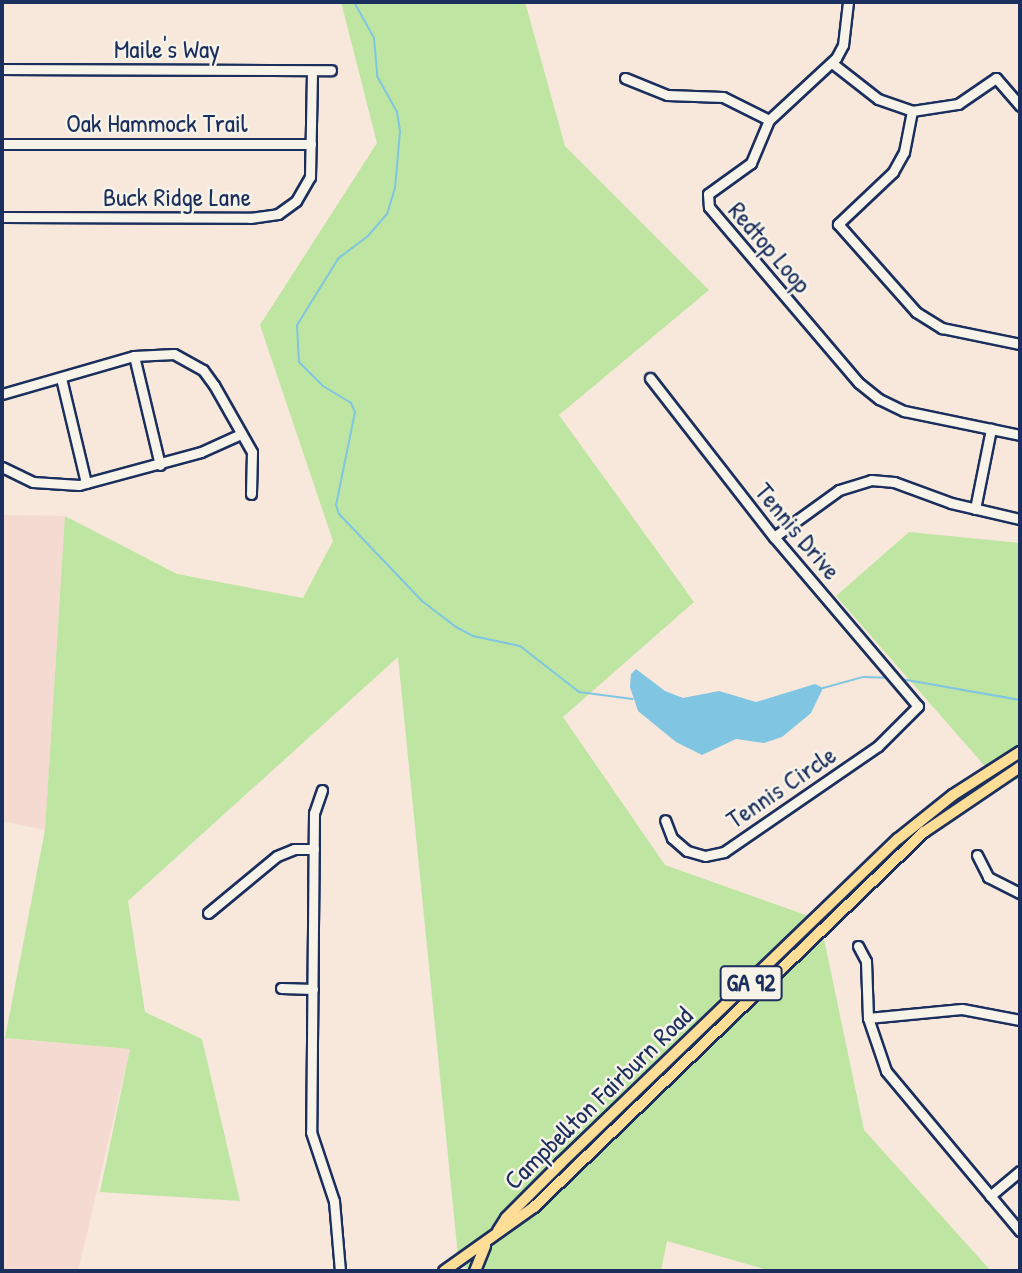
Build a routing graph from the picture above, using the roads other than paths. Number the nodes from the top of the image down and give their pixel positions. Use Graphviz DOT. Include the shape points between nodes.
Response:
graph roads {
  1 [pos="848,2"];
  2 [pos="832,63"];
  3 [pos="2,69"];
  4 [pos="331,70"];
  5 [pos="312,71"];
  6 [pos="625,78"];
  7 [pos="1020,106"];
  8 [pos="912,111"];
  9 [pos="769,120"];
  10 [pos="2,144"];
  11 [pos="311,144"];
  12 [pos="2,217"];
  13 [pos="1020,344"];
  14 [pos="134,356"];
  15 [pos="61,378"];
  16 [pos="650,378"];
  17 [pos="2,394"];
  18 [pos="991,429"];
  19 [pos="241,434"];
  20 [pos="1020,435"];
  21 [pos="160,465"];
  22 [pos="2,467"];
  23 [pos="86,483"];
  24 [pos="251,494"];
  25 [pos="975,509"];
  26 [pos="1020,519"];
  27 [pos="774,537"];
  28 [pos="918,706"];
  29 [pos="1020,752"];
  30 [pos="1020,767"];
  31 [pos="322,790"];
  32 [pos="665,820"];
  33 [pos="314,849"];
  34 [pos="977,855"];
  35 [pos="1020,893"];
  36 [pos="208,913"];
  37 [pos="858,946"];
  38 [pos="281,988"];
  39 [pos="313,989"];
  40 [pos="868,1018"];
  41 [pos="1020,1020"];
  42 [pos="1020,1171"];
  43 [pos="990,1196"];
  44 [pos="1020,1231"];
  45 [pos="497,1233"];
  46 [pos="459,1267"];
  47 [pos="340,1271"];
  48 [pos="444,1271"];
  49 [pos="475,1271"];
  1 -- 2 [label="street, Redtop Loop" via="843,45"];
  2 -- 8 [label="street" via="878,99"];
  2 -- 9 [label="street, Redtop Loop"];
  3 -- 5 [label="street, Maile's Way"];
  4 -- 5 [label="street, Maile's Way"];
  5 -- 11 [label="street, Buck Ridge Lane"];
  6 -- 9 [label="street" via="667,95 723,97"];
  7 -- 8 [label="street" via="996,78 958,104"];
  8 -- 13 [label="street" via="904,152 893,172 838,224 916,312 942,328"];
  9 -- 18 [label="street, Redtop Loop" via="751,163 708,194 709,207 859,383 879,399 904,411"];
  10 -- 11 [label="street, Oak Hammock Trail"];
  11 -- 12 [label="street, Buck Ridge Lane" via="310,177 304,192 289,208 266,218"];
  14 -- 15 [label="street"];
  14 -- 19 [label="street" via="174,354 197,366 214,385"];
  14 -- 21 [label="street"];
  15 -- 17 [label="street"];
  15 -- 23 [label="street"];
  16 -- 27 [label="street, Tennis Drive"];
  18 -- 20 [label="street, Redtop Loop"];
  18 -- 25 [label="street"];
  19 -- 21 [label="street"];
  19 -- 24 [label="street" via="252,452"];
  21 -- 23 [label="street"];
  22 -- 23 [label="street" via="33,482"];
  25 -- 26 [label="street"];
  25 -- 27 [label="street" via="894,482 871,480 839,490"];
  27 -- 28 [label="street, Tennis Drive"];
  28 -- 32 [label="street, Tennis Circle" via="878,746 724,852 705,856 687,851 672,838"];
  29 -- 45 [label="main road, Campbellton Fairburn Road / GA 92" via="953,795 898,839 561,1163"];
  30 -- 45 [label="main road, Campbellton Fairburn Road / GA 92" via="924,832 534,1207"];
  31 -- 33 [label="street" via="314,813"];
  33 -- 36 [label="street" via="294,849 276,856"];
  33 -- 39 [label="street"];
  34 -- 35 [label="street" via="997,885"];
  37 -- 40 [label="street" via="866,961"];
  38 -- 39 [label="street"];
  39 -- 47 [label="street" via="311,1132 334,1201"];
  40 -- 41 [label="street" via="962,1009"];
  40 -- 43 [label="street" via="875,1045 900,1092"];
  42 -- 43 [label="street"];
  43 -- 44 [label="street"];
  45 -- 46 [label="main road, Campbellton Fairburn Road / GA 92"];
  45 -- 49 [label="main road" via="478,1255"];
  46 -- 48 [label="main road, Campbellton Fairburn Road / GA 92"];
}
